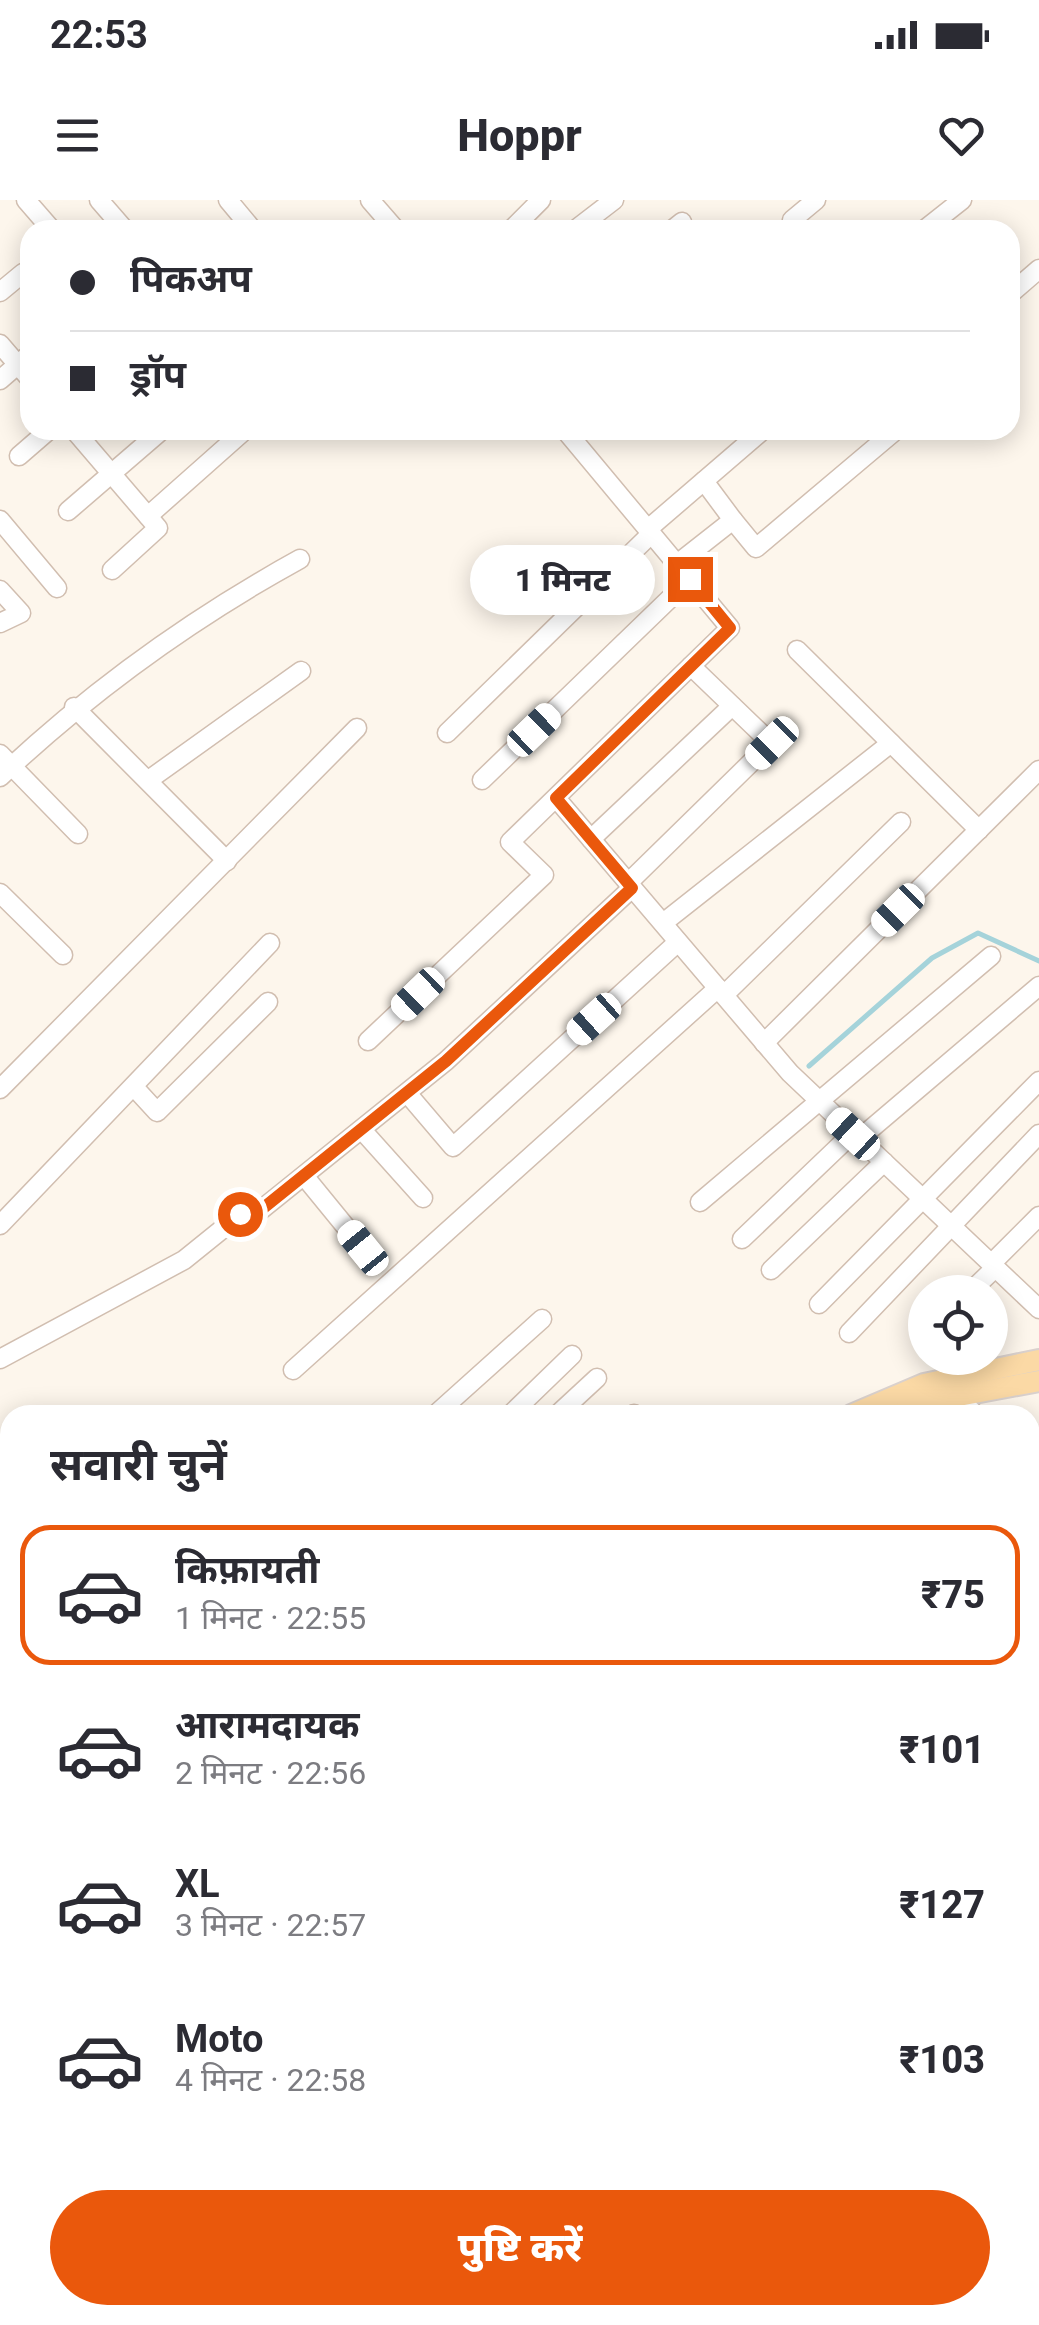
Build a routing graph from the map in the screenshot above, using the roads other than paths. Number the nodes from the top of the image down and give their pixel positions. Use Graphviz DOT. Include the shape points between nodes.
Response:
graph roads {
  1 [pos="26,200"];
  2 [pos="99,200"];
  3 [pos="228,200"];
  4 [pos="370,200"];
  5 [pos="541,200"];
  6 [pos="614,200"];
  7 [pos="816,200"];
  8 [pos="962,200"];
  9 [pos="43,220"];
  10 [pos="116,220"];
  11 [pos="245,220"];
  12 [pos="387,220"];
  13 [pos="525,220"];
  14 [pos="588,220"];
  15 [pos="792,220"];
  16 [pos="937,220"];
  17 [pos="20,276"];
  18 [pos="0,292"];
  19 [pos="0,344"];
  20 [pos="20,361"];
  21 [pos="37,440"];
  22 [pos="83,440"];
  23 [pos="151,440"];
  24 [pos="234,440"];
  25 [pos="573,440"];
  26 [pos="751,440"];
  27 [pos="884,440"];
  28 [pos="18,456"];
  29 [pos="112,474"];
  30 [pos="704,481"];
  31 [pos="68,510"];
  32 [pos="148,516"];
  33 [pos="0,520"];
  34 [pos="733,520"];
  35 [pos="650,531"];
  36 [pos="300,560"];
  37 [pos="112,570"];
  38 [pos="684,572"];
  39 [pos="56,588"];
  40 [pos="0,590"];
  41 [pos="0,623"];
  42 [pos="797,650"];
  43 [pos="691,666"];
  44 [pos="300,670"];
  45 [pos="732,706"];
  46 [pos="74,707"];
  47 [pos="357,728"];
  48 [pos="447,733"];
  49 [pos="891,743"];
  50 [pos="4,765"];
  51 [pos="1039,770"];
  52 [pos="150,779"];
  53 [pos="482,780"];
  54 [pos="556,798"];
  55 [pos="900,822"];
  56 [pos="979,830"];
  57 [pos="78,834"];
  58 [pos="591,839"];
  59 [pos="228,860"];
  60 [pos="630,886"];
  61 [pos="0,893"];
  62 [pos="662,924"];
  63 [pos="678,942"];
  64 [pos="270,943"];
  65 [pos="62,956"];
  66 [pos="991,956"];
  67 [pos="1039,986"];
  68 [pos="720,992"];
  69 [pos="268,1002"];
  70 [pos="368,1041"];
  71 [pos="764,1043"];
  72 [pos="1039,1080"];
  73 [pos="134,1087"];
  74 [pos="0,1089"];
  75 [pos="407,1093"];
  76 [pos="818,1100"];
  77 [pos="362,1130"];
  78 [pos="1039,1134"];
  79 [pos="856,1136"];
  80 [pos="884,1162"];
  81 [pos="305,1177"];
  82 [pos="423,1198"];
  83 [pos="922,1199"];
  84 [pos="700,1202"];
  85 [pos="1039,1216"];
  86 [pos="0,1225"];
  87 [pos="952,1228"];
  88 [pos="742,1239"];
  89 [pos="363,1248"];
  90 [pos="993,1266"];
  91 [pos="771,1270"];
  92 [pos="985,1275"];
  93 [pos="818,1304"];
  94 [pos="1039,1310"];
  95 [pos="542,1319"];
  96 [pos="850,1333"];
  97 [pos="572,1355"];
  98 [pos="0,1360"];
  99 [pos="1039,1360"];
  100 [pos="294,1370"];
  101 [pos="598,1378"];
  102 [pos="1034,1388"];
  103 [pos="956,1396"];
  104 [pos="445,1405"];
  105 [pos="520,1405"];
  106 [pos="568,1405"];
  107 [pos="875,1405"];
  108 [pos="928,1405"];
  109 [pos="965,1405"];
  1 -- 9 [label="street"];
  2 -- 10 [label="street"];
  3 -- 11 [label="street"];
  4 -- 12 [label="street"];
  5 -- 13 [label="street"];
  6 -- 14 [label="street"];
  7 -- 15 [label="street"];
  8 -- 16 [label="street"];
  17 -- 18 [label="street"];
  19 -- 20 [label="street"];
  21 -- 28 [label="street"];
  22 -- 29 [label="street"];
  23 -- 29 [label="street"];
  24 -- 32 [label="street"];
  25 -- 35 [label="street"];
  26 -- 30 [label="street"];
  27 -- 34 [label="street" via="756,548"];
  29 -- 31 [label="street"];
  29 -- 32 [label="street"];
  30 -- 34 [label="street"];
  30 -- 35 [label="street"];
  32 -- 37 [label="street" via="158,528"];
  33 -- 39 [label="street"];
  34 -- 38 [label="street"];
  35 -- 38 [label="street"];
  35 -- 48 [label="street"];
  36 -- 46 [label="street" via="236,594"];
  38 -- 43 [label="street" via="730,628"];
  38 -- 53 [label="street"];
  40 -- 41 [label="street" via="21,613"];
  42 -- 49 [label="street"];
  43 -- 45 [label="street"];
  43 -- 54 [label="street"];
  44 -- 52 [label="street"];
  45 -- 58 [label="street"];
  45 -- 60 [label="street" via="772,743"];
  46 -- 50 [label="street"];
  46 -- 52 [label="street"];
  47 -- 59 [label="street"];
  49 -- 56 [label="street"];
  49 -- 62 [label="street"];
  50 -- 57 [label="street"];
  51 -- 56 [label="street"];
  52 -- 59 [label="street"];
  54 -- 58 [label="street"];
  54 -- 70 [label="street" via="510,842 544,875"];
  55 -- 68 [label="street"];
  56 -- 71 [label="street"];
  58 -- 60 [label="street"];
  59 -- 74 [label="street"];
  60 -- 62 [label="street"];
  60 -- 75 [label="street"];
  61 -- 65 [label="street"];
  62 -- 63 [label="street"];
  63 -- 68 [label="street"];
  63 -- 75 [label="street" via="453,1147"];
  64 -- 73 [label="street"];
  66 -- 76 [label="street"];
  67 -- 79 [label="street"];
  68 -- 71 [label="street"];
  68 -- 100 [label="street"];
  69 -- 73 [label="street" via="158,1112"];
  71 -- 76 [label="street"];
  72 -- 83 [label="street"];
  73 -- 86 [label="street"];
  75 -- 77 [label="street"];
  76 -- 79 [label="street"];
  76 -- 84 [label="street"];
  77 -- 81 [label="street"];
  77 -- 82 [label="street"];
  78 -- 87 [label="street"];
  79 -- 80 [label="street"];
  79 -- 88 [label="street"];
  80 -- 83 [label="street"];
  80 -- 91 [label="street"];
  81 -- 89 [label="street"];
  81 -- 98 [label="street" via="257,1213 240,1214 184,1260"];
  83 -- 87 [label="street"];
  83 -- 93 [label="street"];
  85 -- 90 [label="street"];
  87 -- 90 [label="street"];
  87 -- 96 [label="street"];
  90 -- 92 [label="street"];
  90 -- 94 [label="street"];
  95 -- 104 [label="street"];
  97 -- 105 [label="street"];
  99 -- 107 [label="main road" via="924,1384"];
  101 -- 106 [label="street"];
  102 -- 103 [label="main road"];
  103 -- 108 [label="main road"];
  103 -- 109 [label="street"];
}
